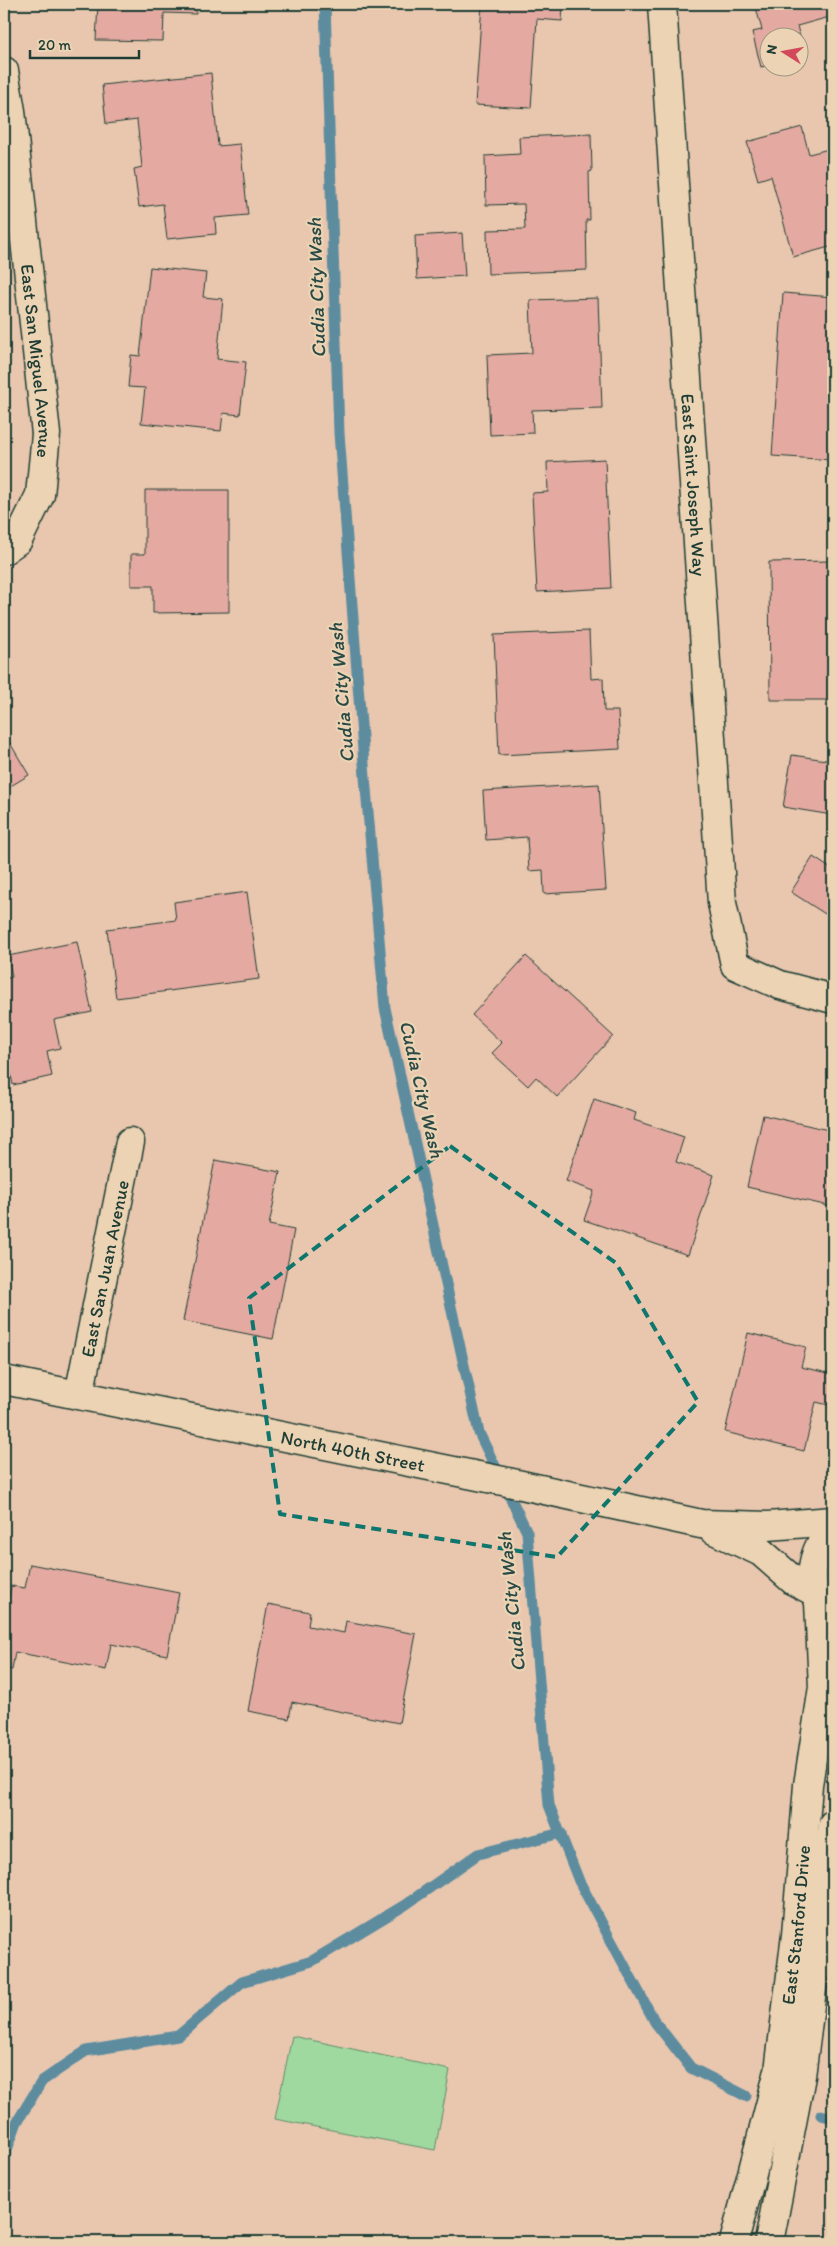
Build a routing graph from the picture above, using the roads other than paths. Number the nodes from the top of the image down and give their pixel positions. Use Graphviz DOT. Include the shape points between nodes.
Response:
graph roads {
  1 [pos="662,4"];
  2 [pos="4,71"];
  3 [pos="4,550"];
  4 [pos="833,999"];
  5 [pos="130,1142"];
  6 [pos="4,1380"];
  7 [pos="79,1395"];
  8 [pos="833,1521"];
  9 [pos="701,1524"];
  10 [pos="833,1529"];
  11 [pos="822,1604"];
  12 [pos="833,1824"];
  13 [pos="734,2242"];
  14 [pos="769,2242"];
  1 -- 4 [label="street, East Saint Joseph Way" via="722,903 735,965 780,985"];
  2 -- 3 [label="street, East San Miguel Avenue" via="46,434 40,495 18,540"];
  5 -- 7 [label="street, East San Juan Avenue"];
  6 -- 7 [label="street, North 40th Street"];
  7 -- 9 [label="street, North 40th Street"];
  8 -- 9 [label="street, North 40th Street" via="768,1526"];
  9 -- 11 [label="street, North 40th Street" via="762,1552"];
  10 -- 11 [label="street, East Stanford Drive" via="821,1543 814,1559 813,1575"];
  11 -- 13 [label="street, East Stanford Drive" via="823,1687 808,1786 796,1935 779,2071"];
  12 -- 14 [label="street, East Stanford Drive" via="801,2076"];
}
